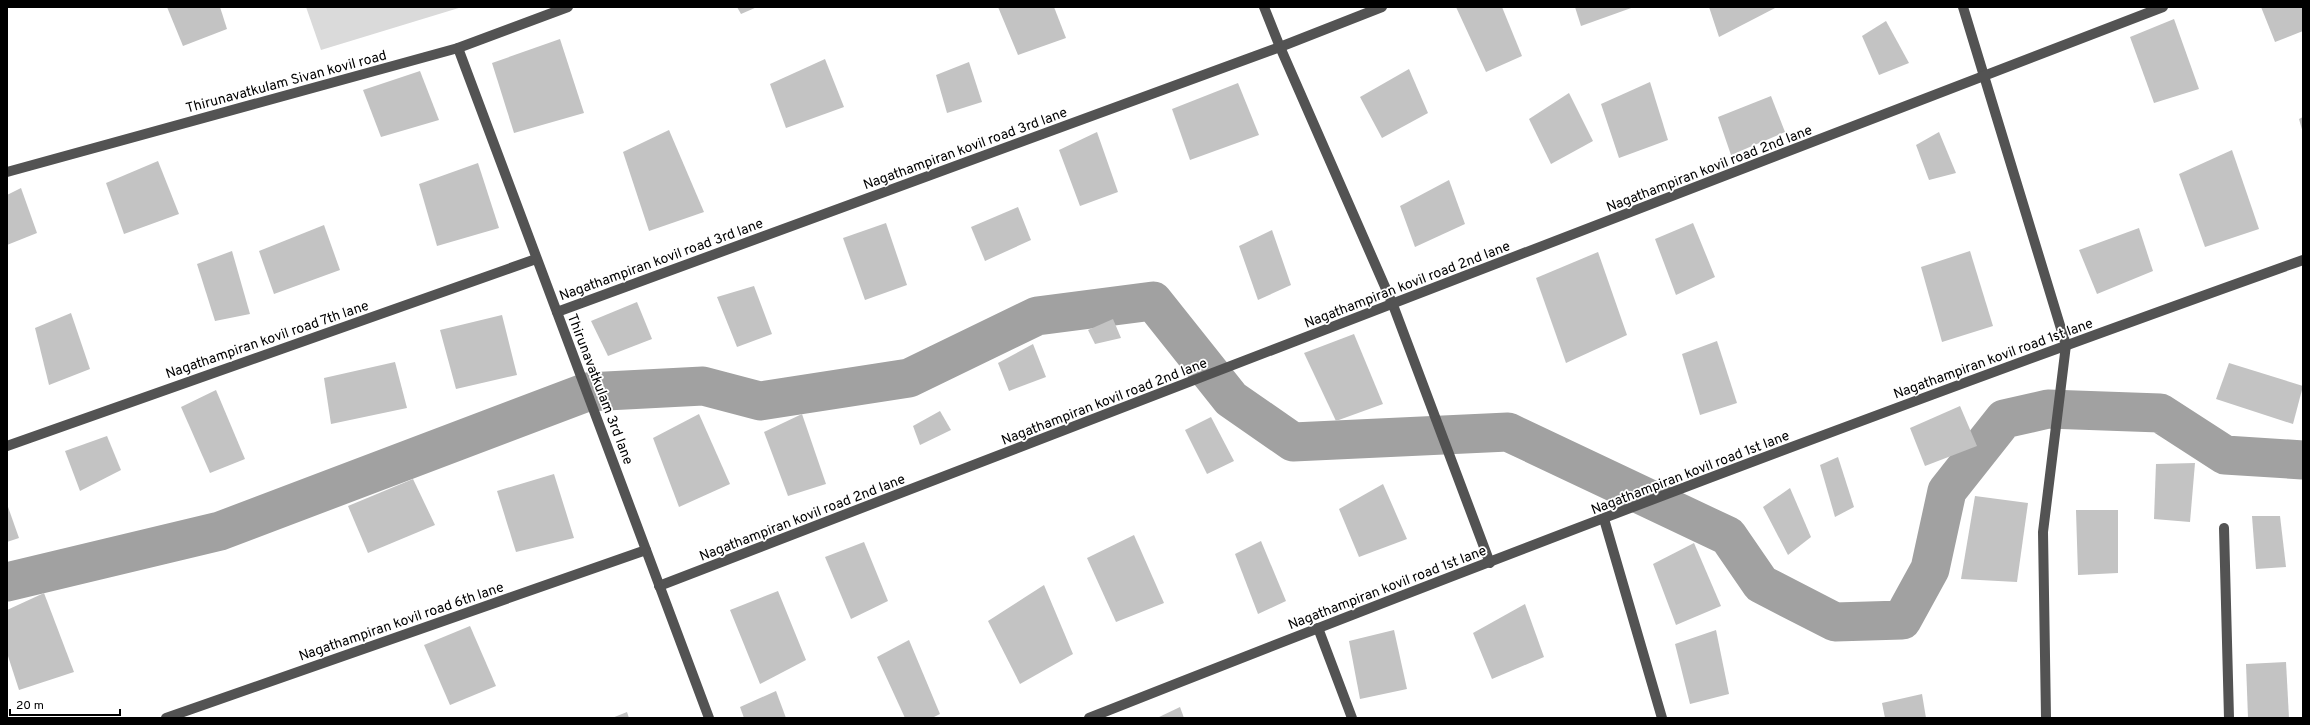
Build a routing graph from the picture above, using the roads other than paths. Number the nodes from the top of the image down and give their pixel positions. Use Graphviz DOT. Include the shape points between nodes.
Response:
graph roads {
  1 [pos="568,7"];
  2 [pos="1264,7"];
  3 [pos="1382,7"];
  4 [pos="1963,7"];
  5 [pos="2163,7"];
  6 [pos="1280,47"];
  7 [pos="458,48"];
  8 [pos="1983,76"];
  9 [pos="7,172"];
  10 [pos="536,259"];
  11 [pos="2303,260"];
  12 [pos="1393,305"];
  13 [pos="557,312"];
  14 [pos="2066,344"];
  15 [pos="7,446"];
  16 [pos="1604,519"];
  17 [pos="2224,528"];
  18 [pos="646,550"];
  19 [pos="1490,563"];
  20 [pos="659,586"];
  21 [pos="1318,628"];
  22 [pos="166,718"];
  23 [pos="709,718"];
  24 [pos="1089,718"];
  25 [pos="1352,718"];
  26 [pos="1662,718"];
  27 [pos="2046,718"];
  28 [pos="2229,718"];
  1 -- 7 [label="street, Thirunavatkulam Sivan kovil road"];
  2 -- 6 [label="street"];
  3 -- 6 [label="street, Nagathampiran kovil road 3rd lane"];
  4 -- 8 [label="street"];
  5 -- 8 [label="street, Nagathampiran kovil road 2nd lane"];
  6 -- 12 [label="street"];
  6 -- 13 [label="street, Nagathampiran kovil road 3rd lane"];
  7 -- 9 [label="street, Thirunavatkulam Sivan kovil road"];
  7 -- 10 [label="street, Thirunavatkulam 3rd lane"];
  8 -- 12 [label="street, Nagathampiran kovil road 2nd lane"];
  8 -- 14 [label="street"];
  10 -- 13 [label="street, Thirunavatkulam 3rd lane"];
  10 -- 15 [label="street, Nagathampiran kovil road 7th lane"];
  11 -- 14 [label="street, Nagathampiran kovil road 1st lane"];
  12 -- 19 [label="street"];
  12 -- 20 [label="street, Nagathampiran kovil road 2nd lane"];
  13 -- 18 [label="street, Thirunavatkulam 3rd lane"];
  14 -- 16 [label="street, Nagathampiran kovil road 1st lane"];
  14 -- 27 [label="street" via="2043,532"];
  16 -- 19 [label="street, Nagathampiran kovil road 1st lane"];
  16 -- 26 [label="street"];
  17 -- 28 [label="street"];
  18 -- 20 [label="street, Thirunavatkulam 3rd lane"];
  18 -- 22 [label="street, Nagathampiran kovil road 6th lane"];
  19 -- 21 [label="street, Nagathampiran kovil road 1st lane"];
  20 -- 23 [label="street, Thirunavatkulam 3rd lane"];
  21 -- 24 [label="street, Nagathampiran kovil road 1st lane"];
  21 -- 25 [label="street"];
}
